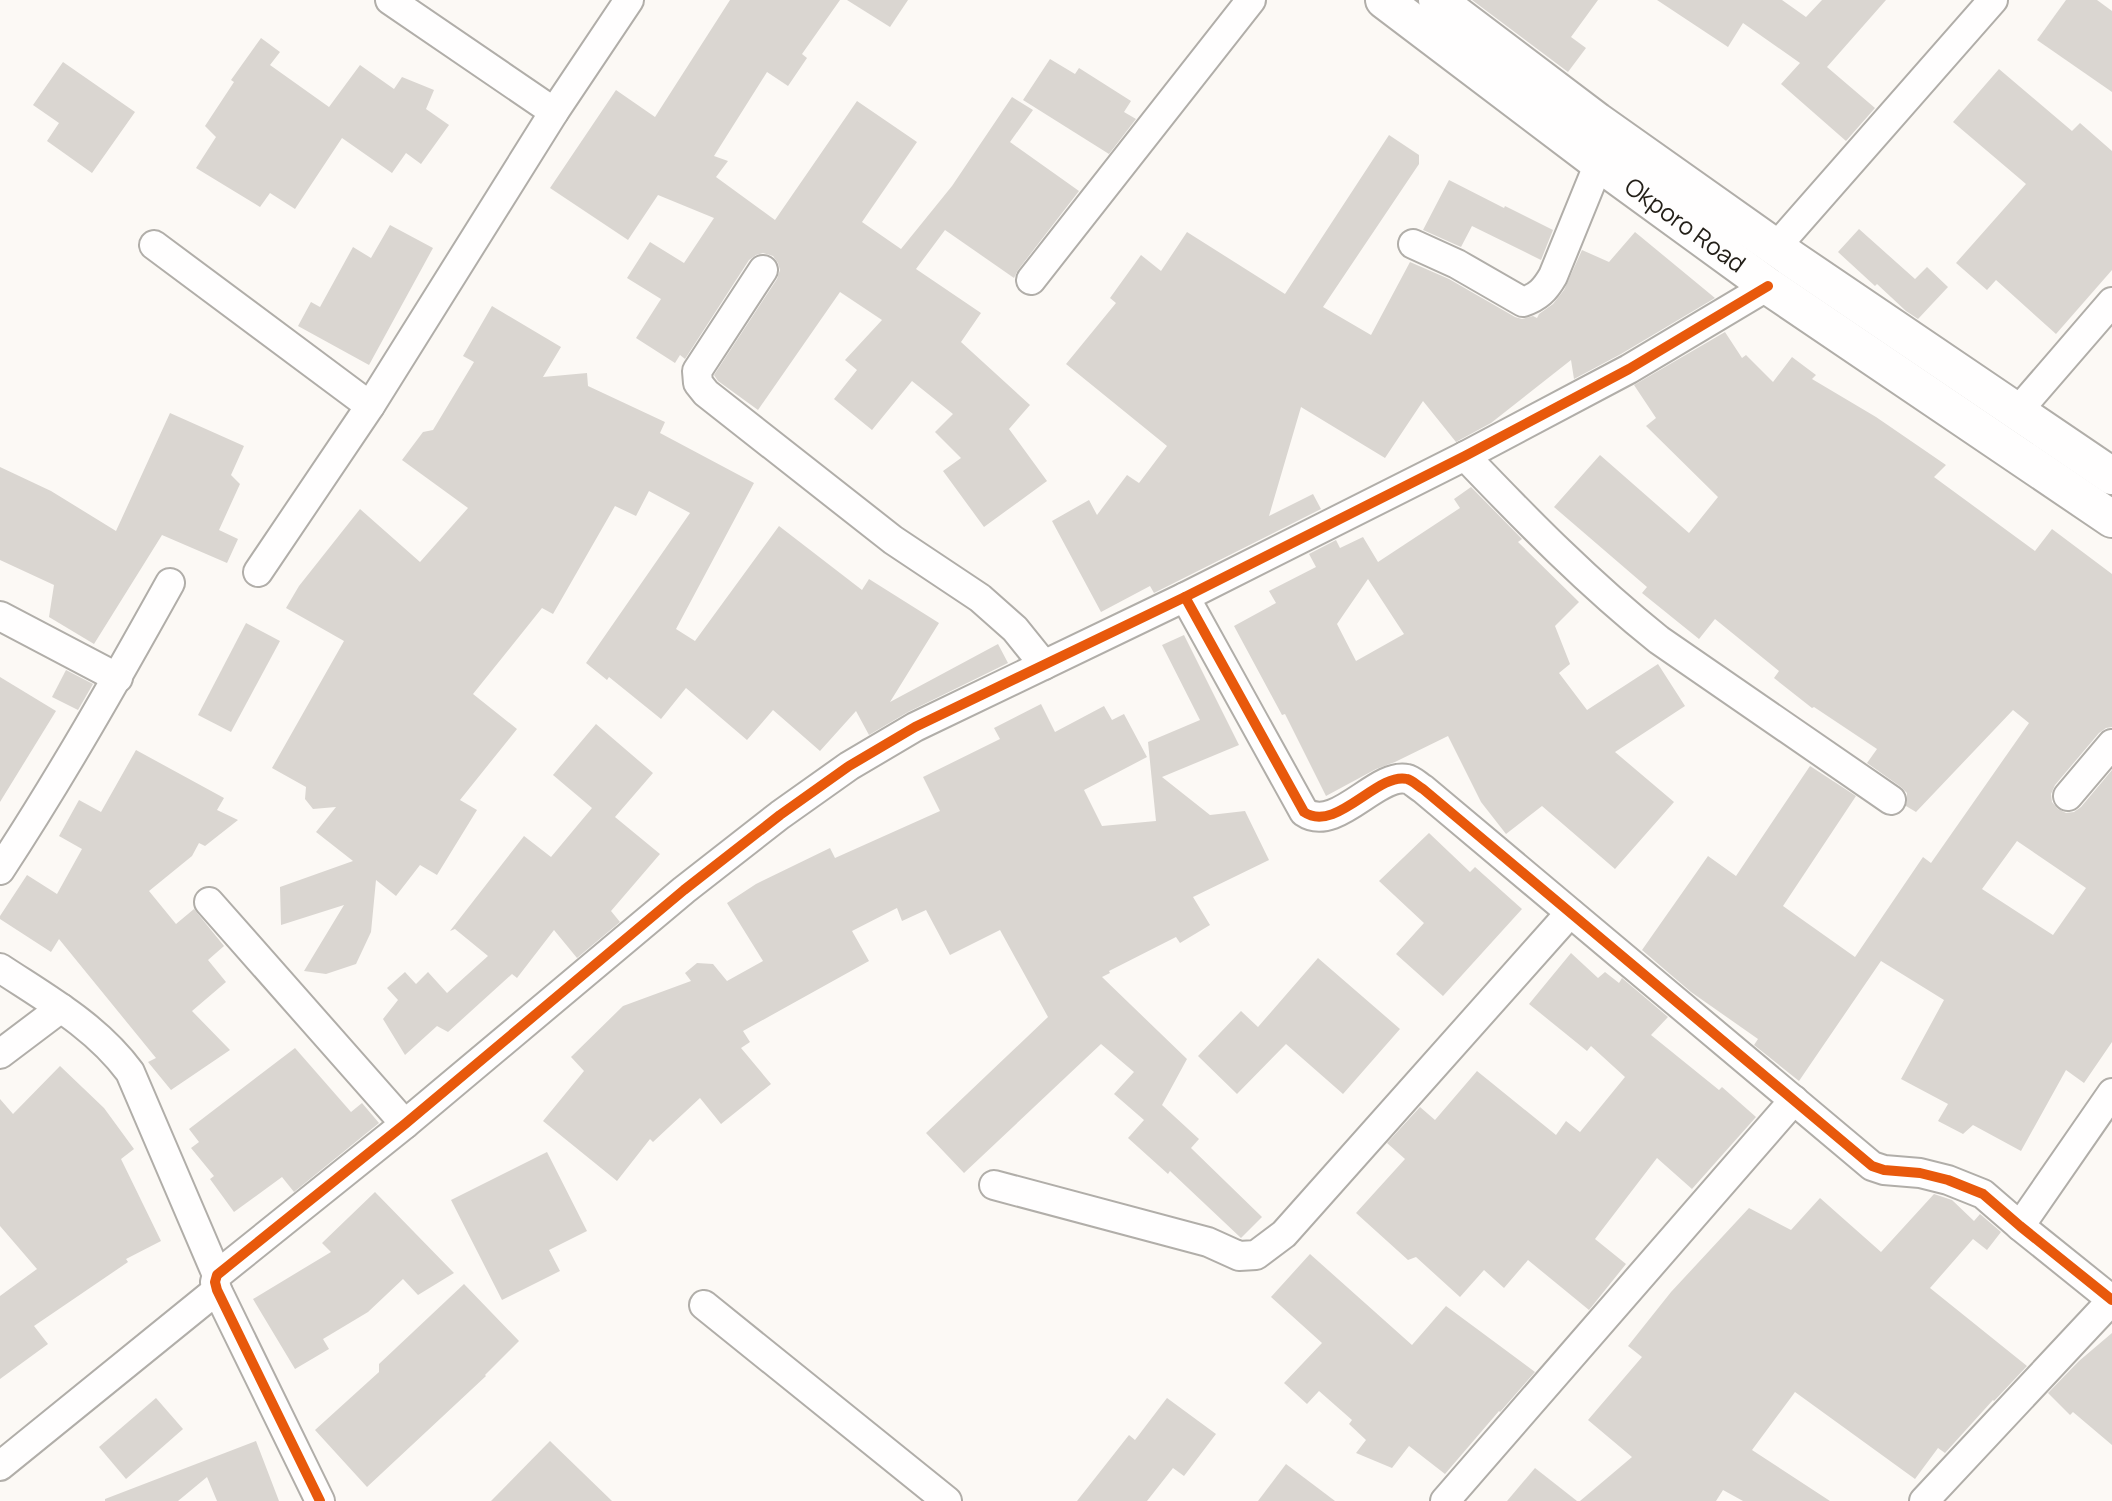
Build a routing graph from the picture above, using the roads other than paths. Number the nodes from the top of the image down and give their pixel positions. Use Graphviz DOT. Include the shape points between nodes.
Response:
graph roads {
  1 [pos="390,0"];
  2 [pos="629,0"];
  3 [pos="1251,0"];
  4 [pos="1384,0"];
  5 [pos="1437,0"];
  6 [pos="1993,0"];
  7 [pos="554,112"];
  8 [pos="1599,163"];
  9 [pos="1413,244"];
  10 [pos="154,245"];
  11 [pos="1776,247"];
  12 [pos="763,270"];
  13 [pos="1031,280"];
  14 [pos="1768,286"];
  15 [pos="2112,302"];
  16 [pos="370,406"];
  17 [pos="2017,412"];
  18 [pos="1465,456"];
  19 [pos="2112,476"];
  20 [pos="2112,519"];
  21 [pos="258,572"];
  22 [pos="170,583"];
  23 [pos="1185,597"];
  24 [pos="0,616"];
  25 [pos="1044,665"];
  26 [pos="118,678"];
  27 [pos="2112,744"];
  28 [pos="2068,796"];
  29 [pos="1891,800"];
  30 [pos="0,870"];
  31 [pos="209,902"];
  32 [pos="1570,913"];
  33 [pos="0,968"];
  34 [pos="61,1008"];
  35 [pos="0,1054"];
  36 [pos="2112,1093"];
  37 [pos="1794,1100"];
  38 [pos="405,1124"];
  39 [pos="994,1185"];
  40 [pos="2020,1226"];
  41 [pos="217,1283"];
  42 [pos="2112,1300"];
  43 [pos="704,1305"];
  44 [pos="0,1466"];
  45 [pos="320,1501"];
  46 [pos="947,1501"];
  47 [pos="1445,1501"];
  48 [pos="1924,1501"];
  1 -- 7 [label="street"];
  2 -- 7 [label="street"];
  3 -- 13 [label="street"];
  4 -- 8 [label="main road, Okporo Road"];
  5 -- 11 [label="main road, Okporo Road"];
  6 -- 11 [label="street"];
  7 -- 16 [label="street"];
  8 -- 9 [label="street" via="1553,276 1535,298 1523,302"];
  8 -- 14 [label="main road, Okporo Road"];
  10 -- 16 [label="street"];
  11 -- 17 [label="main road, Okporo Road"];
  12 -- 25 [label="street" via="697,371 698,383 893,540 980,598"];
  14 -- 18 [label="street" via="1629,369"];
  14 -- 20 [label="main road, Okporo Road"];
  15 -- 17 [label="street"];
  16 -- 21 [label="street"];
  17 -- 19 [label="main road, Okporo Road"];
  18 -- 23 [label="street"];
  18 -- 29 [label="street" via="1624,612"];
  22 -- 26 [label="street"];
  23 -- 25 [label="street"];
  23 -- 32 [label="street" via="1304,812 1329,816 1394,779 1408,779"];
  24 -- 26 [label="street"];
  25 -- 38 [label="street" via="915,727 780,815"];
  26 -- 30 [label="street"];
  27 -- 28 [label="street"];
  31 -- 38 [label="street"];
  32 -- 37 [label="street"];
  32 -- 39 [label="street" via="1284,1234 1256,1255 1239,1256 1208,1242"];
  33 -- 34 [label="street"];
  34 -- 35 [label="street"];
  34 -- 41 [label="street" via="97,1034 130,1072"];
  36 -- 40 [label="street"];
  37 -- 40 [label="street" via="1872,1166 1948,1180 1983,1194"];
  37 -- 47 [label="street"];
  38 -- 41 [label="street"];
  40 -- 42 [label="street"];
  41 -- 44 [label="street"];
  41 -- 45 [label="street"];
  42 -- 48 [label="street"];
  43 -- 46 [label="street"];
}
